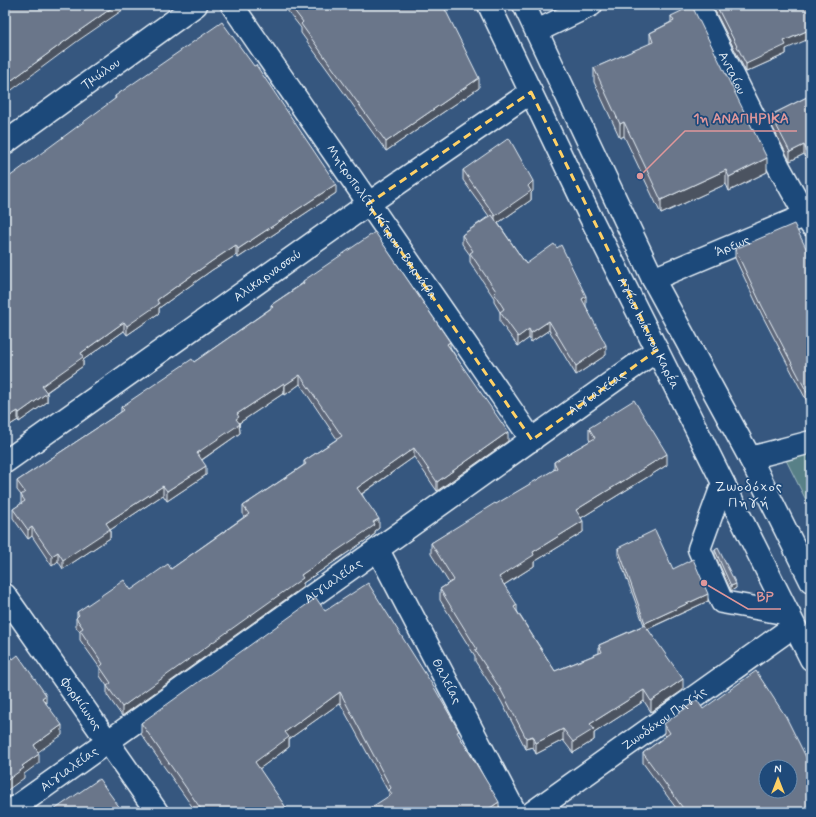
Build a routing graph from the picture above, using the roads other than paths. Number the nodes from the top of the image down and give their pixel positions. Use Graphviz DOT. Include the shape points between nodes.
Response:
graph roads {
  1 [pos="196,5"];
  2 [pos="232,5"];
  3 [pos="489,5"];
  4 [pos="524,5"];
  5 [pos="591,5"];
  6 [pos="698,5"];
  7 [pos="537,32"];
  8 [pos="532,92"];
  9 [pos="5,142"];
  10 [pos="368,204"];
  11 [pos="810,218"];
  12 [pos="654,279"];
  13 [pos="657,350"];
  14 [pos="532,440"];
  15 [pos="811,442"];
  16 [pos="750,458"];
  17 [pos="5,462"];
  18 [pos="723,483"];
  19 [pos="378,550"];
  20 [pos="811,581"];
  21 [pos="5,595"];
  22 [pos="791,620"];
  23 [pos="811,659"];
  24 [pos="107,742"];
  25 [pos="9,812"];
  26 [pos="157,812"];
  27 [pos="515,812"];
  28 [pos="533,812"];
  1 -- 9 [label="street, Τμώλου"];
  2 -- 10 [label="street, Μητροπολίτη Κίτρους Βαρνάβα"];
  3 -- 8 [label="street, Αγίου Ιωάννου Καρέα"];
  4 -- 7 [label="street"];
  5 -- 7 [label="street"];
  6 -- 11 [label="street, Ανταίου" via="779,167"];
  7 -- 12 [label="street"];
  8 -- 10 [label="street, Αλικαρνασσού"];
  8 -- 13 [label="street, Αγίου Ιωάννου Καρέα"];
  10 -- 14 [label="street, Μητροπολίτη Κίτρους Βαρνάβα"];
  10 -- 17 [label="street, Αλικαρνασσού"];
  11 -- 12 [label="street, Άρεως"];
  12 -- 16 [label="street"];
  13 -- 14 [label="street, Αιγιαλείας"];
  13 -- 18 [label="street, Αγίου Ιωάννου Καρέα"];
  14 -- 19 [label="street, Αιγιαλείας"];
  15 -- 16 [label="street"];
  16 -- 20 [label="street"];
  18 -- 22 [label="street, Αγίου Ιωάννου Καρέα"];
  18 -- 22 [label="street" via="699,549 722,602"];
  19 -- 24 [label="street, Αιγιαλείας"];
  19 -- 27 [label="street, Θαλείας"];
  21 -- 24 [label="street, Φορμίωνος"];
  22 -- 23 [label="street, Αγίου Ιωάννου Καρέα"];
  22 -- 28 [label="street, Ζωοδόχου Πηγής"];
  24 -- 25 [label="street, Αιγιαλείας"];
  24 -- 26 [label="street, Φορμίωνος"];
}
